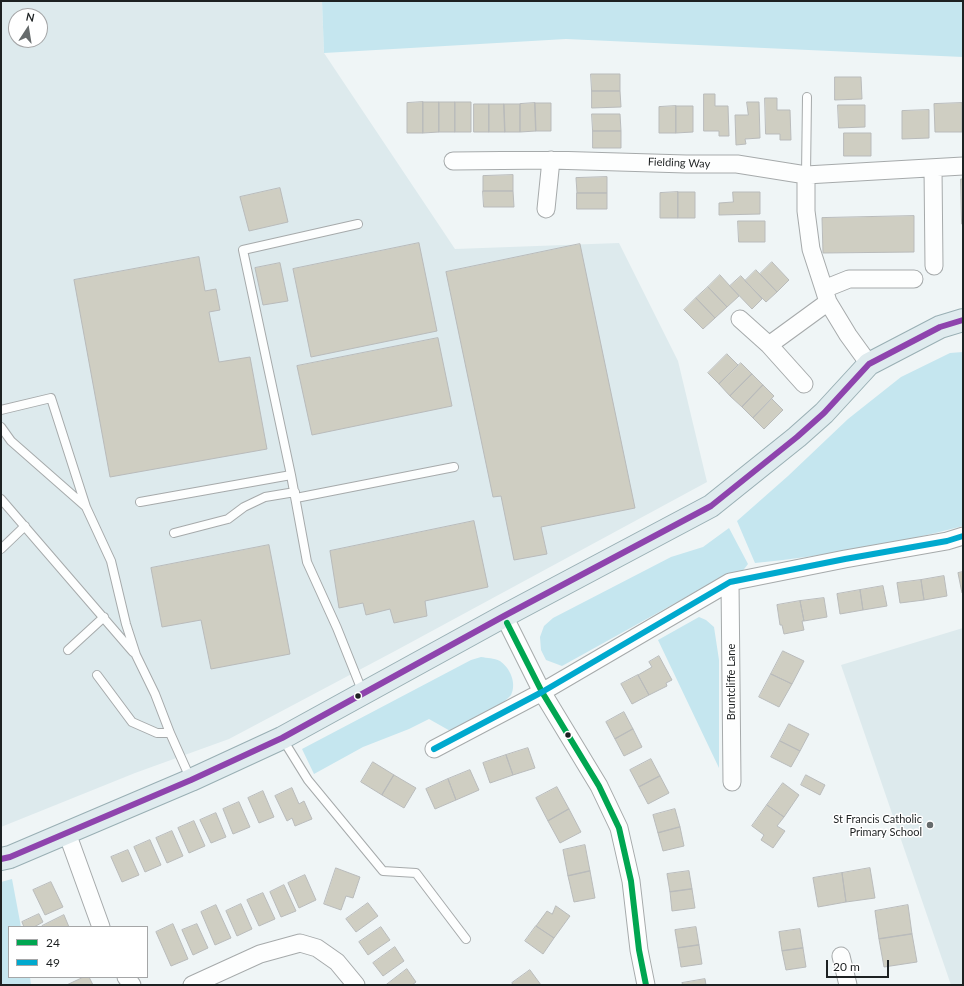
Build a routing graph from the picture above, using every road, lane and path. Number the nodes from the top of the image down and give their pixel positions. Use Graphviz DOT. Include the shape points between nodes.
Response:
graph roads {
  1 [pos="807,97"];
  2 [pos="551,160"];
  3 [pos="453,161"];
  4 [pos="963,166"];
  5 [pos="933,168"];
  6 [pos="806,175"];
  7 [pos="546,209"];
  8 [pos="358,224"];
  9 [pos="934,266"];
  10 [pos="914,279"];
  11 [pos="826,296"];
  12 [pos="740,319"];
  13 [pos="963,320"];
  14 [pos="769,345"];
  15 [pos="869,364"];
  16 [pos="804,384"];
  17 [pos="1,410"];
  18 [pos="1,427"];
  19 [pos="454,467"];
  20 [pos="291,475"];
  21 [pos="295,495"];
  22 [pos="1,499"];
  23 [pos="140,502"];
  24 [pos="86,507"];
  25 [pos="25,526"];
  26 [pos="174,533"];
  27 [pos="963,536"];
  28 [pos="1,549"];
  29 [pos="730,582"];
  30 [pos="504,616"];
  31 [pos="104,617"];
  32 [pos="68,650"];
  33 [pos="136,655"];
  34 [pos="97,675"];
  35 [pos="542,692"];
  36 [pos="363,694"];
  37 [pos="170,733"];
  38 [pos="282,738"];
  39 [pos="434,749"];
  40 [pos="191,780"];
  41 [pos="732,782"];
  42 [pos="67,833"];
  43 [pos="1,859"];
  44 [pos="101,926"];
  45 [pos="466,939"];
  46 [pos="840,956"];
  47 [pos="192,985"];
  48 [pos="356,985"];
  49 [pos="646,985"];
  50 [pos="848,985"];
  1 -- 6 [label="lane"];
  2 -- 3 [label="street, Fielding Way"];
  2 -- 6 [label="street, Fielding Way" via="738,164"];
  2 -- 7 [label="street"];
  4 -- 5 [label="street, Fielding Way"];
  5 -- 6 [label="street, Fielding Way"];
  5 -- 9 [label="street"];
  6 -- 11 [label="street" via="806,211 811,249"];
  8 -- 20 [label="lane" via="243,250"];
  10 -- 11 [label="street" via="849,279"];
  11 -- 14 [label="street"];
  11 -- 15 [label="street" via="848,335"];
  12 -- 14 [label="street"];
  13 -- 15 [label="main road" via="940,327"];
  14 -- 16 [label="street"];
  15 -- 30 [label="main road" via="824,413 711,506"];
  17 -- 24 [label="lane" via="51,398"];
  18 -- 24 [label="lane" via="11,441"];
  19 -- 21 [label="lane"];
  20 -- 21 [label="lane"];
  20 -- 23 [label="lane"];
  21 -- 26 [label="lane" via="265,497 244,507 228,519"];
  21 -- 36 [label="lane" via="307,562"];
  22 -- 25 [label="lane"];
  24 -- 33 [label="lane" via="111,561"];
  25 -- 28 [label="lane"];
  25 -- 31 [label="lane"];
  27 -- 29 [label="street"];
  29 -- 35 [label="street"];
  29 -- 41 [label="street, Bruntcliffe Lane"];
  30 -- 35 [label="street"];
  30 -- 36 [label="main road"];
  31 -- 32 [label="lane"];
  31 -- 33 [label="lane"];
  33 -- 37 [label="lane"];
  34 -- 37 [label="lane" via="132,722 157,733"];
  35 -- 39 [label="street"];
  35 -- 49 [label="street" via="599,786 619,828 631,881"];
  36 -- 38 [label="main road"];
  37 -- 40 [label="lane"];
  38 -- 40 [label="main road"];
  38 -- 45 [label="lane" via="308,780 383,871 416,874"];
  40 -- 42 [label="main road"];
  42 -- 43 [label="main road"];
  42 -- 44 [label="street"];
  46 -- 50 [label="street"];
  47 -- 48 [label="street" via="260,954 300,943 317,948 337,962"];
}
